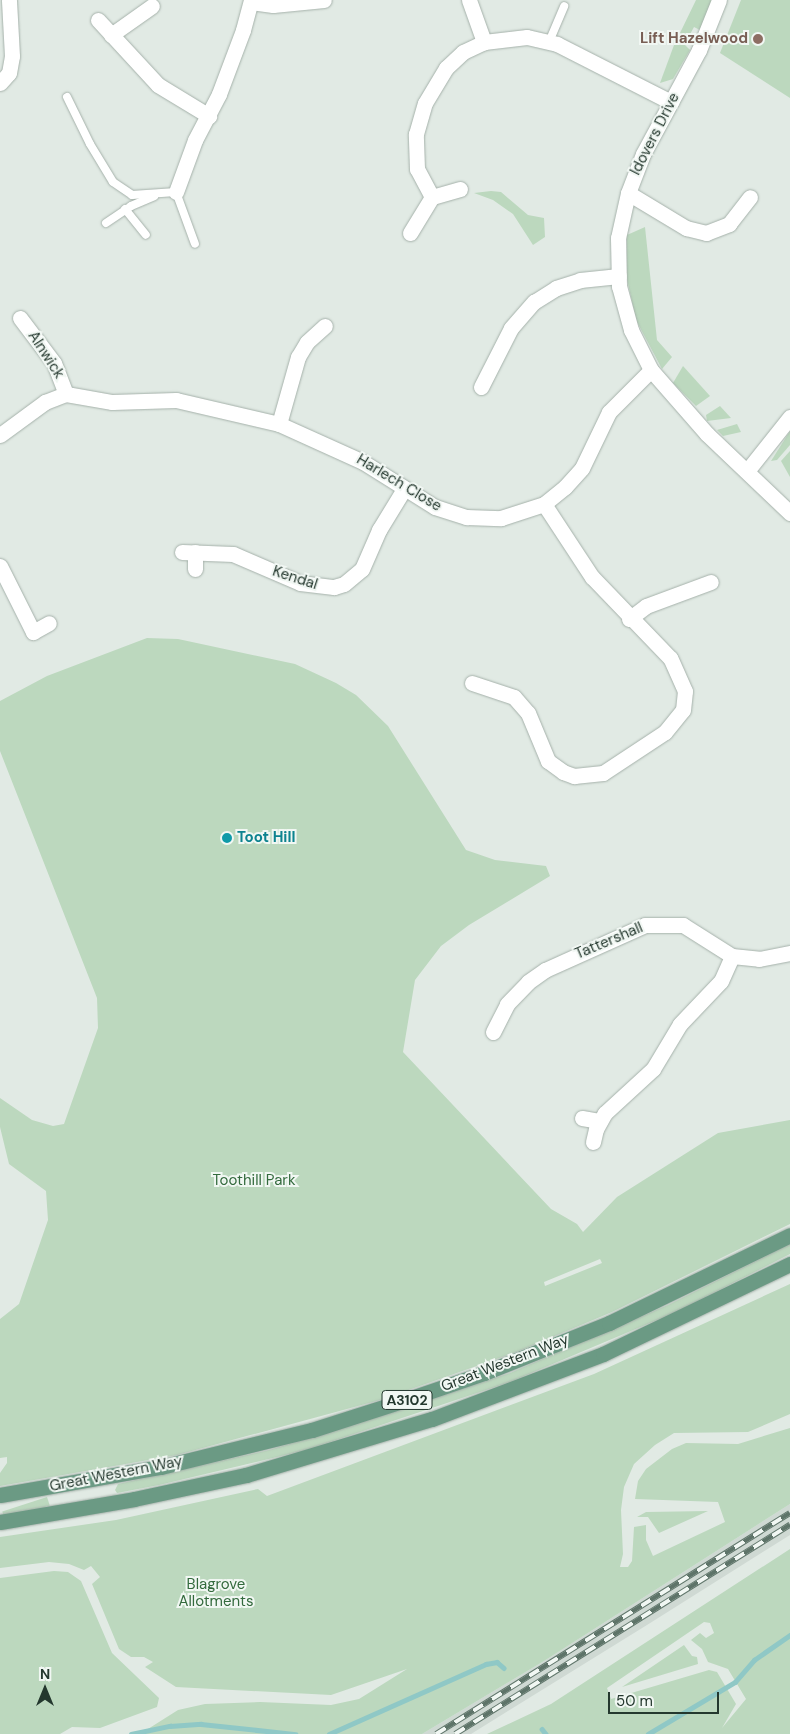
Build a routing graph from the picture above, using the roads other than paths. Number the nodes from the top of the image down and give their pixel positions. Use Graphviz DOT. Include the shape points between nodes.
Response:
graph roads {
  1 [pos="9,0"];
  2 [pos="324,0"];
  3 [pos="469,0"];
  4 [pos="719,0"];
  5 [pos="251,1"];
  6 [pos="152,6"];
  7 [pos="564,6"];
  8 [pos="98,20"];
  9 [pos="111,35"];
  10 [pos="484,42"];
  11 [pos="549,42"];
  12 [pos="0,83"];
  13 [pos="68,97"];
  14 [pos="671,102"];
  15 [pos="209,116"];
  16 [pos="460,189"];
  17 [pos="168,193"];
  18 [pos="628,193"];
  19 [pos="432,197"];
  20 [pos="750,197"];
  21 [pos="124,210"];
  22 [pos="106,223"];
  23 [pos="410,233"];
  24 [pos="146,235"];
  25 [pos="194,244"];
  26 [pos="618,276"];
  27 [pos="20,318"];
  28 [pos="325,326"];
  29 [pos="651,370"];
  30 [pos="481,387"];
  31 [pos="66,394"];
  32 [pos="145,401"];
  33 [pos="790,417"];
  34 [pos="279,424"];
  35 [pos="0,435"];
  36 [pos="747,471"];
  37 [pos="404,489"];
  38 [pos="544,504"];
  39 [pos="790,513"];
  40 [pos="0,566"];
  41 [pos="195,569"];
  42 [pos="711,582"];
  43 [pos="629,618"];
  44 [pos="48,623"];
  45 [pos="472,683"];
  46 [pos="790,953"];
  47 [pos="732,956"];
  48 [pos="493,1032"];
  49 [pos="582,1118"];
  50 [pos="599,1121"];
  51 [pos="593,1142"];
  52 [pos="790,1235"];
  53 [pos="790,1264"];
  54 [pos="0,1494"];
  55 [pos="0,1522"];
  1 -- 12 [label="street" via="12,56 9,73"];
  2 -- 5 [label="street" via="272,5"];
  3 -- 10 [label="street"];
  4 -- 14 [label="street, Idovers Drive" via="699,50"];
  5 -- 15 [label="street" via="238,46"];
  6 -- 9 [label="street"];
  7 -- 11 [label="lane"];
  8 -- 9 [label="street"];
  9 -- 15 [label="street" via="158,85"];
  10 -- 11 [label="street" via="516,37"];
  10 -- 19 [label="street" via="454,59 431,90 419,117 416,160"];
  11 -- 14 [label="street" via="580,53"];
  13 -- 17 [label="lane" via="90,144 113,182 132,194"];
  14 -- 18 [label="street, Idovers Drive" via="643,154"];
  15 -- 17 [label="street"];
  16 -- 19 [label="street"];
  17 -- 21 [label="lane"];
  17 -- 25 [label="lane"];
  18 -- 20 [label="street" via="686,228 706,233 729,224"];
  18 -- 26 [label="street, Idovers Drive" via="618,238"];
  19 -- 23 [label="street"];
  21 -- 22 [label="lane"];
  21 -- 24 [label="lane"];
  26 -- 29 [label="street, Idovers Drive" via="631,330"];
  26 -- 30 [label="street" via="580,280 556,288 534,302 511,328"];
  27 -- 31 [label="street, Alnwick" via="54,363"];
  28 -- 34 [label="street" via="298,357"];
  29 -- 36 [label="street, Idovers Drive" via="707,434"];
  29 -- 38 [label="street, Harlech Close" via="609,412 575,478"];
  31 -- 32 [label="street, Alnwick" via="106,402"];
  31 -- 35 [label="street, Alnwick" via="45,402"];
  32 -- 34 [label="street, Harlech Close" via="176,400"];
  33 -- 36 [label="street"];
  34 -- 37 [label="street, Harlech Close" via="338,448"];
  36 -- 39 [label="street, Idovers Drive"];
  37 -- 38 [label="street, Harlech Close" via="434,507 477,519 512,516"];
  37 -- 41 [label="street, Kendal" via="379,530 362,569 344,584 334,587 300,583 233,554 188,552"];
  38 -- 43 [label="street" via="577,557"];
  40 -- 44 [label="street" via="33,632"];
  42 -- 43 [label="street" via="646,606"];
  43 -- 45 [label="street" via="670,658 681,676 685,702 679,718 665,732 603,773 584,777 556,768 543,751 534,724 522,704 487,694"];
  46 -- 47 [label="street, Tattershall" via="759,959"];
  47 -- 48 [label="street, Tattershall" via="683,925 645,925 545,970 492,1013"];
  47 -- 50 [label="street" via="721,981 680,1024 653,1070"];
  49 -- 50 [label="street"];
  50 -- 51 [label="street"];
  52 -- 54 [label="main road, Great Western Way / A3102" via="609,1322 484,1373 399,1402 303,1432 162,1467"];
  53 -- 55 [label="main road, Great Western Way / A3102" via="604,1354 432,1419 246,1475 134,1500"];
}
